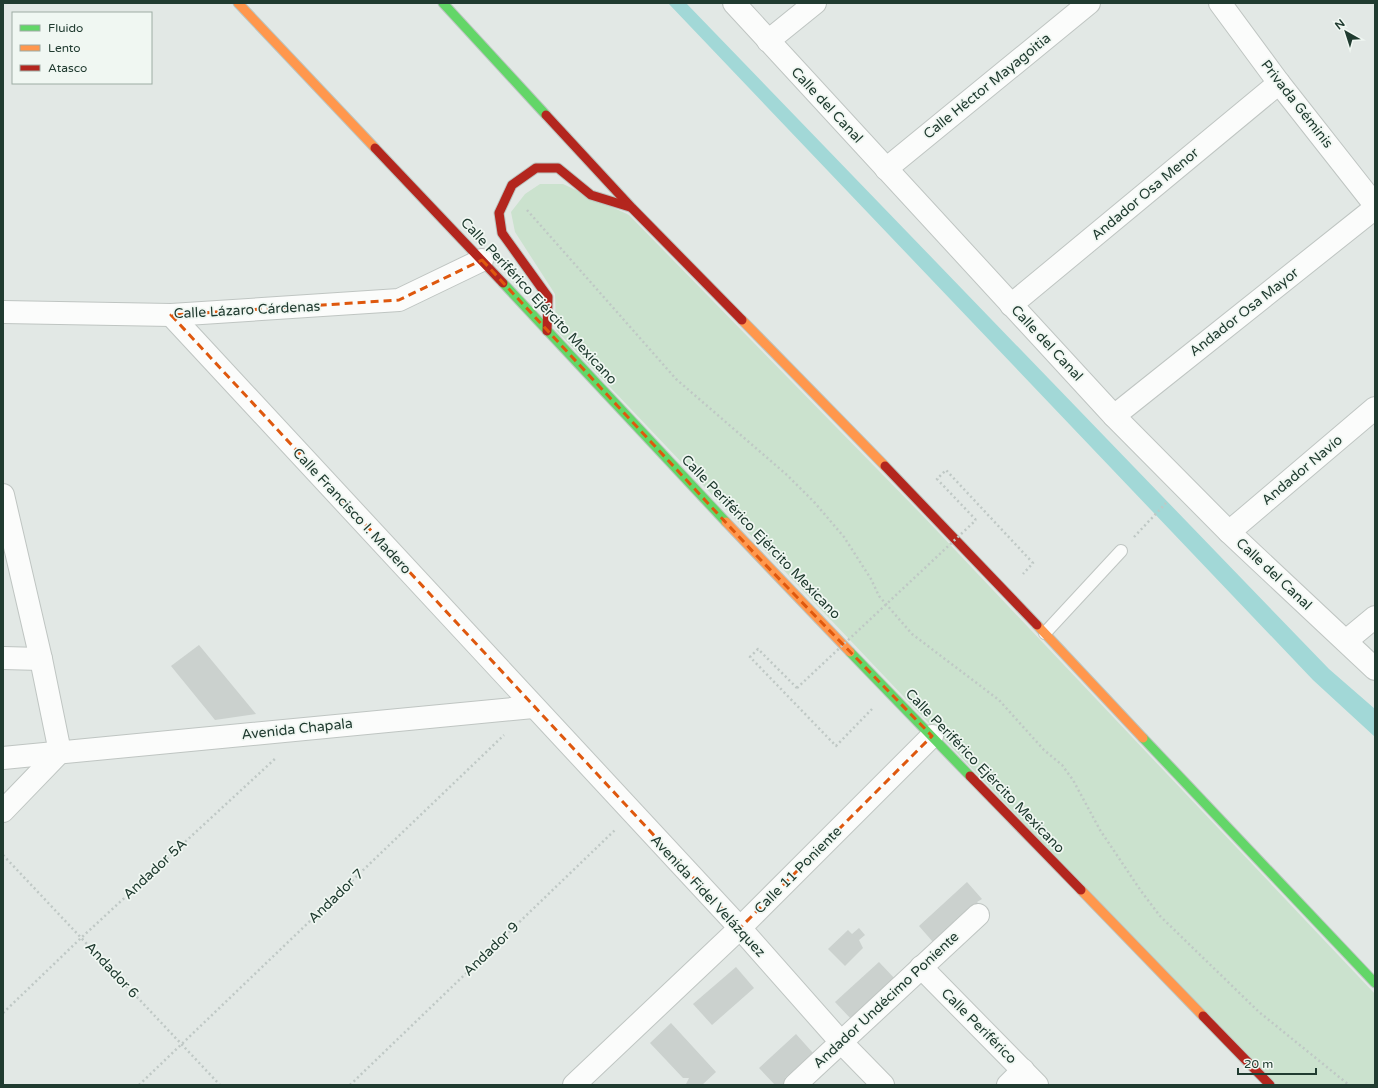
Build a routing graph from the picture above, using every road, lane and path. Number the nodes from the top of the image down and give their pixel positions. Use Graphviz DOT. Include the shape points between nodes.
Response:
graph roads {
  1 [pos="238,3"];
  2 [pos="443,3"];
  3 [pos="734,3"];
  4 [pos="815,3"];
  5 [pos="1089,3"];
  6 [pos="1220,3"];
  7 [pos="768,40"];
  8 [pos="1280,82"];
  9 [pos="886,169"];
  10 [pos="1375,205"];
  11 [pos="632,208"];
  12 [pos="1375,208"];
  13 [pos="527,210"];
  14 [pos="482,260"];
  15 [pos="1011,305"];
  16 [pos="3,312"];
  17 [pos="171,315"];
  18 [pos="547,331"];
  19 [pos="1375,408"];
  20 [pos="1114,416"];
  21 [pos="3,495"];
  22 [pos="1164,506"];
  23 [pos="1142,528"];
  24 [pos="1229,532"];
  25 [pos="1121,551"];
  26 [pos="1005,591"];
  27 [pos="1375,617"];
  28 [pos="1045,633"];
  29 [pos="1346,641"];
  30 [pos="3,658"];
  31 [pos="41,659"];
  32 [pos="1375,669"];
  33 [pos="890,692"];
  34 [pos="534,707"];
  35 [pos="505,734"];
  36 [pos="932,736"];
  37 [pos="60,752"];
  38 [pos="280,754"];
  39 [pos="3,758"];
  40 [pos="3,811"];
  41 [pos="632,814"];
  42 [pos="3,855"];
  43 [pos="978,915"];
  44 [pos="740,928"];
  45 [pos="82,938"];
  46 [pos="921,967"];
  47 [pos="1375,983"];
  48 [pos="3,1013"];
  49 [pos="840,1041"];
  50 [pos="181,1044"];
  51 [pos="1023,1080"];
  52 [pos="140,1085"];
  53 [pos="220,1085"];
  54 [pos="350,1085"];
  55 [pos="574,1085"];
  56 [pos="795,1085"];
  57 [pos="883,1085"];
  58 [pos="1270,1085"];
  59 [pos="1349,1085"];
  1 -- 14 [label="highway, Calle Periférico Ejército Mexicano"];
  2 -- 11 [label="highway"];
  3 -- 7 [label="street, Calle del Canal"];
  4 -- 7 [label="street"];
  5 -- 9 [label="street, Calle Héctor Mayagoitia"];
  6 -- 8 [label="street, Privada Géminis"];
  7 -- 9 [label="street, Calle del Canal"];
  8 -- 10 [label="street, Privada Géminis"];
  8 -- 15 [label="street, Andador Osa Menor"];
  9 -- 15 [label="street, Calle del Canal"];
  11 -- 18 [label="highway" via="591,195 558,168 536,168 512,185 499,213 502,233 548,297"];
  11 -- 26 [label="highway"];
  12 -- 20 [label="street, Andador Osa Mayor"];
  13 -- 59 [label="path" via="676,379 787,475 815,503 844,537 879,596 912,634 999,700 1044,750 1062,765 1100,830 1160,916 1259,1012"];
  14 -- 17 [label="street, Calle Lázaro Cárdenas" via="399,300"];
  14 -- 18 [label="highway, Calle Periférico Ejército Mexicano"];
  15 -- 20 [label="street, Calle del Canal"];
  16 -- 17 [label="street, Calle Lázaro Cárdenas"];
  17 -- 34 [label="street, Calle Francisco I. Madero"];
  18 -- 33 [label="highway, Calle Periférico Ejército Mexicano" via="756,555"];
  19 -- 24 [label="street, Andador Navío"];
  20 -- 24 [label="street, Calle del Canal"];
  21 -- 31 [label="street"];
  22 -- 23 [label="path"];
  24 -- 29 [label="street, Calle del Canal"];
  25 -- 28 [label="lane"];
  26 -- 28 [label="highway"];
  26 -- 33 [label="path, bridge" via="1033,563 946,470 937,479 976,520 797,688 758,649 750,657 836,746"];
  27 -- 29 [label="street"];
  28 -- 47 [label="highway"];
  29 -- 32 [label="street, Calle del Canal"];
  30 -- 31 [label="street"];
  31 -- 37 [label="street"];
  33 -- 36 [label="highway, Calle Periférico Ejército Mexicano"];
  34 -- 37 [label="street, Avenida Chapala"];
  34 -- 41 [label="street, Avenida Fidel Velázquez"];
  35 -- 50 [label="path, Andador 7"];
  36 -- 44 [label="street, Calle 11 Poniente"];
  36 -- 58 [label="highway, Calle Periférico Ejército Mexicano"];
  37 -- 39 [label="street, Avenida Chapala"];
  37 -- 40 [label="street"];
  38 -- 45 [label="path, Andador 5A"];
  41 -- 44 [label="street, Avenida Fidel Velázquez"];
  41 -- 54 [label="path, Andador 9"];
  42 -- 45 [label="path, Andador 6"];
  43 -- 46 [label="street, Andador Undécimo Poniente"];
  44 -- 49 [label="street, Avenida Fidel Velázquez"];
  44 -- 55 [label="street, Calle 11 Poniente"];
  45 -- 48 [label="path, Andador 5A"];
  45 -- 50 [label="path, Andador 6"];
  46 -- 49 [label="street, Andador Undécimo Poniente"];
  46 -- 51 [label="street, Calle Periférico"];
  49 -- 56 [label="street, Andador Undécimo Poniente"];
  49 -- 57 [label="street, Avenida Fidel Velázquez"];
  50 -- 52 [label="path, Andador 7"];
  50 -- 53 [label="path, Andador 6"];
}
